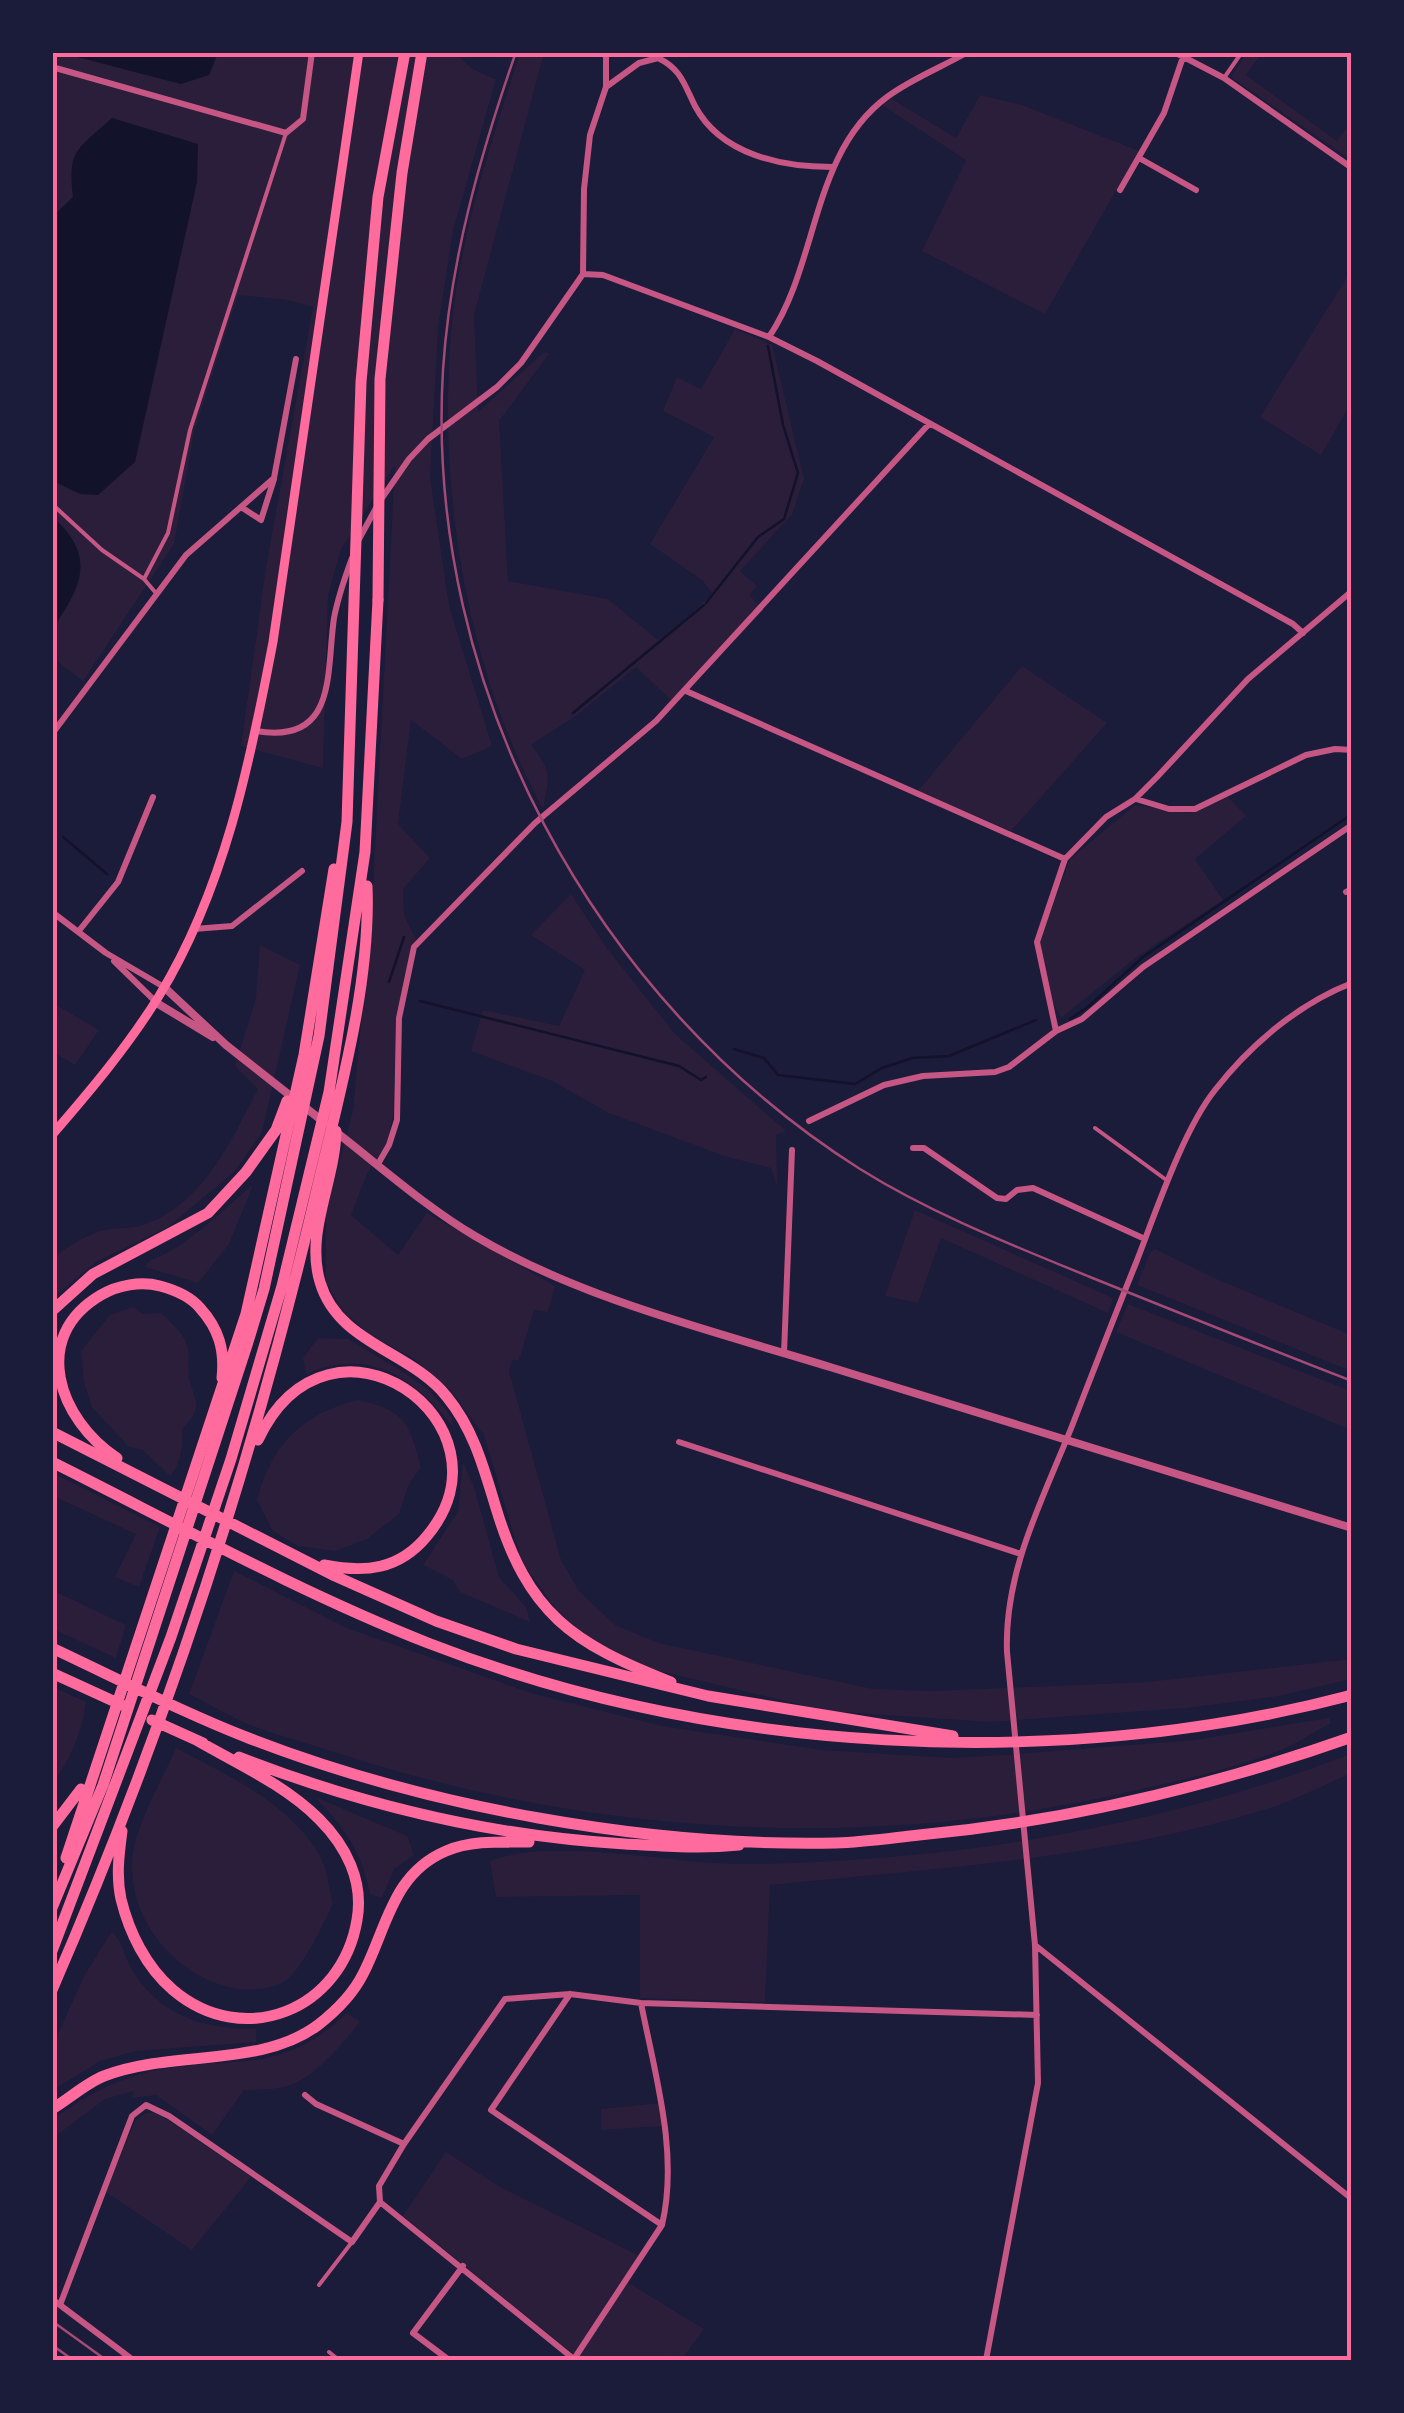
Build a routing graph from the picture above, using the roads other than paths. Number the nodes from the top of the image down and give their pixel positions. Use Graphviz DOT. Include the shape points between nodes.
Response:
graph roads {
  1 [pos="312,52"];
  2 [pos="359,52"];
  3 [pos="405,52"];
  4 [pos="422,52"];
  5 [pos="606,52"];
  6 [pos="968,52"];
  7 [pos="1174,52"];
  8 [pos="1242,52"];
  9 [pos="1183,56"];
  10 [pos="52,68"];
  11 [pos="1224,78"];
  12 [pos="606,87"];
  13 [pos="286,133"];
  14 [pos="1139,158"];
  15 [pos="832,167"];
  16 [pos="1352,168"];
  17 [pos="1120,190"];
  18 [pos="1196,190"];
  19 [pos="583,274"];
  20 [pos="769,336"];
  21 [pos="296,359"];
  22 [pos="929,424"];
  23 [pos="274,478"];
  24 [pos="52,504"];
  25 [pos="241,507"];
  26 [pos="144,579"];
  27 [pos="1352,591"];
  28 [pos="155,592"];
  29 [pos="1303,633"];
  30 [pos="686,691"];
  31 [pos="256,732"];
  32 [pos="52,734"];
  33 [pos="1352,750"];
  34 [pos="153,798"];
  35 [pos="1135,798"];
  36 [pos="347,822"];
  37 [pos="1352,825"];
  38 [pos="366,852"];
  39 [pos="1065,859"];
  40 [pos="302,871"];
  41 [pos="52,912"];
  42 [pos="193,929"];
  43 [pos="78,932"];
  44 [pos="106,953"];
  45 [pos="1352,983"];
  46 [pos="164,988"];
  47 [pos="155,1002"];
  48 [pos="1056,1031"];
  49 [pos="226,1044"];
  50 [pos="304,1055"];
  51 [pos="337,1103"];
  52 [pos="809,1121"];
  53 [pos="1095,1128"];
  54 [pos="52,1134"];
  55 [pos="914,1148"];
  56 [pos="792,1150"];
  57 [pos="378,1164"];
  58 [pos="1169,1182"];
  59 [pos="1145,1239"];
  60 [pos="52,1311"];
  61 [pos="784,1353"];
  62 [pos="219,1400"];
  63 [pos="52,1432"];
  64 [pos="679,1442"];
  65 [pos="1065,1442"];
  66 [pos="52,1462"];
  67 [pos="245,1470"];
  68 [pos="157,1486"];
  69 [pos="1352,1528"];
  70 [pos="1021,1554"];
  71 [pos="296,1556"];
  72 [pos="52,1648"];
  73 [pos="52,1674"];
  74 [pos="1352,1695"];
  75 [pos="708,1696"];
  76 [pos="1352,1737"];
  77 [pos="198,1741"];
  78 [pos="986,1743"];
  79 [pos="146,1755"];
  80 [pos="94,1763"];
  81 [pos="52,1827"];
  82 [pos="564,1840"];
  83 [pos="763,1842"];
  84 [pos="52,1901"];
  85 [pos="52,1908"];
  86 [pos="1034,1945"];
  87 [pos="52,1952"];
  88 [pos="52,1990"];
  89 [pos="570,1994"];
  90 [pos="641,2004"];
  91 [pos="1037,2015"];
  92 [pos="306,2095"];
  93 [pos="52,2110"];
  94 [pos="404,2144"];
  95 [pos="1352,2199"];
  96 [pos="380,2202"];
  97 [pos="662,2225"];
  98 [pos="352,2242"];
  99 [pos="463,2266"];
  100 [pos="319,2286"];
  101 [pos="52,2300"];
  102 [pos="60,2305"];
  103 [pos="329,2352"];
  104 [pos="132,2360"];
  105 [pos="339,2360"];
  106 [pos="448,2360"];
  107 [pos="574,2360"];
  108 [pos="986,2360"];
  1 -- 13 [label="street" via="303,119"];
  2 -- 31 [label="main road"];
  3 -- 36 [label="highway" via="378,197 361,382"];
  4 -- 38 [label="highway" via="380,379"];
  5 -- 12 [label="street"];
  6 -- 15 [label="street" via="885,98"];
  7 -- 9 [label="street"];
  8 -- 11 [label="lane"];
  9 -- 11 [label="street"];
  9 -- 14 [label="street" via="1164,113"];
  10 -- 13 [label="street"];
  11 -- 16 [label="street"];
  12 -- 15 [label="street" via="639,62 658,58 681,74 720,136 767,160"];
  12 -- 19 [label="street" via="590,136"];
  13 -- 26 [label="lane" via="190,430 168,533"];
  14 -- 17 [label="street"];
  14 -- 18 [label="street"];
  15 -- 20 [label="street" via="795,288"];
  19 -- 20 [label="street" via="603,275"];
  19 -- 31 [label="street" via="522,363 410,459 372,514 341,589 325,698 312,719 283,734"];
  20 -- 22 [label="street"];
  21 -- 23 [label="street"];
  22 -- 29 [label="street"];
  22 -- 30 [label="street"];
  23 -- 25 [label="street"];
  23 -- 25 [label="street" via="261,520"];
  24 -- 26 [label="lane"];
  25 -- 28 [label="street"];
  26 -- 28 [label="lane"];
  27 -- 29 [label="street"];
  28 -- 32 [label="street"];
  29 -- 35 [label="street" via="1248,679"];
  30 -- 39 [label="street"];
  30 -- 57 [label="street" via="535,823 414,948 399,1018 397,1120"];
  31 -- 42 [label="main road"];
  33 -- 35 [label="street" via="1306,755 1195,809"];
  34 -- 43 [label="street" via="118,882"];
  35 -- 39 [label="street"];
  36 -- 50 [label="highway" via="330,886"];
  36 -- 85 [label="highway" via="319,1036 264,1289 102,1785"];
  37 -- 48 [label="street" via="1143,967 1082,1019"];
  38 -- 51 [label="highway" via="368,916"];
  38 -- 87 [label="highway" via="329,1092 282,1286 171,1636"];
  39 -- 48 [label="street" via="1036,942"];
  40 -- 42 [label="street" via="232,926"];
  41 -- 43 [label="street"];
  42 -- 46 [label="main road"];
  43 -- 44 [label="street"];
  44 -- 46 [label="street"];
  44 -- 47 [label="street"];
  45 -- 58 [label="street" via="1274,1027 1237,1064 1213,1092"];
  46 -- 47 [label="main road"];
  46 -- 49 [label="street"];
  47 -- 49 [label="street"];
  47 -- 54 [label="main road" via="99,1082"];
  48 -- 52 [label="street" via="996,1072 884,1085"];
  49 -- 57 [label="street"];
  50 -- 60 [label="highway" via="276,1130 208,1214 93,1274"];
  50 -- 62 [label="highway" via="246,1314"];
  51 -- 67 [label="highway"];
  51 -- 75 [label="highway" via="336,1156 316,1236 320,1284 332,1308 351,1328 428,1377 452,1403 480,1455 514,1560 548,1610 609,1658"];
  53 -- 58 [label="lane"];
  55 -- 59 [label="street" via="924,1148 998,1198 1033,1188"];
  56 -- 61 [label="street"];
  57 -- 61 [label="street" via="475,1236 551,1275"];
  58 -- 59 [label="street"];
  59 -- 65 [label="street"];
  61 -- 65 [label="street"];
  62 -- 68 [label="highway" via="218,1334 195,1302 174,1290 150,1283 105,1292 66,1330 58,1356 68,1406 106,1451"];
  62 -- 80 [label="highway"];
  63 -- 68 [label="highway"];
  64 -- 70 [label="street"];
  65 -- 69 [label="street"];
  65 -- 70 [label="street"];
  66 -- 78 [label="highway" via="339,1605 504,1670 654,1708 812,1735"];
  67 -- 71 [label="highway" via="280,1404 327,1374 394,1381 429,1408 444,1432 452,1483 441,1518 414,1552 394,1564 359,1570"];
  67 -- 79 [label="highway"];
  68 -- 71 [label="highway"];
  70 -- 86 [label="street" via="1006,1626"];
  71 -- 75 [label="highway" via="436,1621 516,1649"];
  72 -- 83 [label="highway" via="304,1757 472,1804"];
  73 -- 77 [label="highway"];
  74 -- 78 [label="highway" via="1244,1720"];
  75 -- 78 [label="highway"];
  76 -- 83 [label="highway" via="1268,1766 1065,1816 838,1843"];
  77 -- 79 [label="highway" via="318,1817 354,1872 360,1902 354,1942 316,1996 289,2010 234,2017 202,2008 148,1963 131,1932 118,1864 122,1827"];
  77 -- 82 [label="highway" via="357,1799"];
  79 -- 88 [label="highway"];
  80 -- 81 [label="highway"];
  80 -- 84 [label="highway"];
  82 -- 83 [label="highway" via="703,1849"];
  82 -- 93 [label="highway" via="483,1843 447,1850 422,1866 392,1902 352,1992 293,2040 103,2076"];
  86 -- 91 [label="street"];
  86 -- 95 [label="street"];
  89 -- 90 [label="street"];
  89 -- 94 [label="street" via="500,2004"];
  89 -- 97 [label="street" via="491,2110"];
  90 -- 91 [label="street"];
  90 -- 97 [label="street" via="670,2183"];
  91 -- 108 [label="street" via="1038,2083"];
  92 -- 94 [label="street"];
  94 -- 96 [label="street" via="380,2186"];
  96 -- 98 [label="street"];
  96 -- 99 [label="street"];
  97 -- 107 [label="street"];
  98 -- 100 [label="lane"];
  98 -- 102 [label="street" via="146,2105 132,2116"];
  99 -- 106 [label="street" via="414,2333"];
  99 -- 107 [label="street"];
  101 -- 102 [label="street"];
  102 -- 104 [label="street"];
  103 -- 105 [label="lane"];
}
